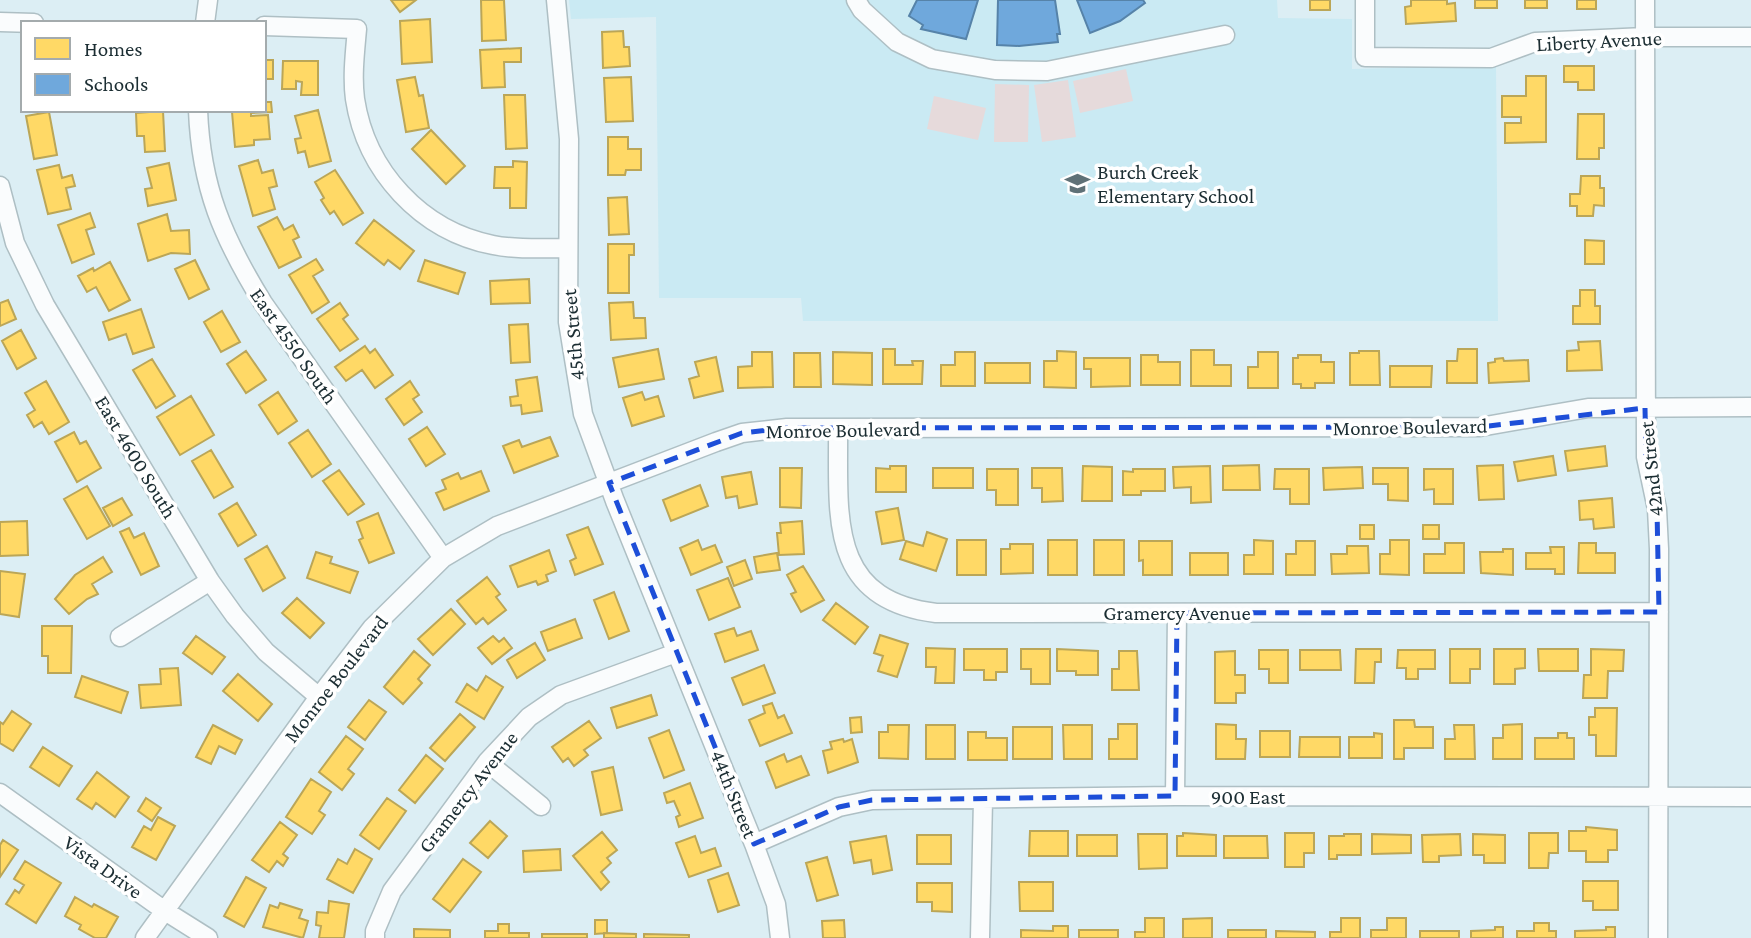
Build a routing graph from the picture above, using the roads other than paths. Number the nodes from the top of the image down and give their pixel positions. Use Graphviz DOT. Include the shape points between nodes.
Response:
graph roads {
  1 [pos="208,0"];
  2 [pos="556,0"];
  3 [pos="856,0"];
  4 [pos="1365,0"];
  5 [pos="1644,0"];
  6 [pos="205,21"];
  7 [pos="0,22"];
  8 [pos="21,23"];
  9 [pos="266,26"];
  10 [pos="1224,35"];
  11 [pos="1644,37"];
  12 [pos="1751,37"];
  13 [pos="198,112"];
  14 [pos="0,186"];
  15 [pos="568,248"];
  16 [pos="1751,407"];
  17 [pos="1645,408"];
  18 [pos="838,428"];
  19 [pos="609,483"];
  20 [pos="443,558"];
  21 [pos="209,581"];
  22 [pos="1659,612"];
  23 [pos="1177,613"];
  24 [pos="120,637"];
  25 [pos="676,653"];
  26 [pos="319,697"];
  27 [pos="486,762"];
  28 [pos="0,793"];
  29 [pos="1175,796"];
  30 [pos="1751,797"];
  31 [pos="1658,798"];
  32 [pos="983,800"];
  33 [pos="541,806"];
  34 [pos="754,844"];
  35 [pos="164,911"];
  36 [pos="145,938"];
  37 [pos="208,938"];
  38 [pos="375,938"];
  39 [pos="780,938"];
  40 [pos="980,938"];
  41 [pos="1658,938"];
  1 -- 6 [label="street"];
  2 -- 15 [label="street, 45th Street" via="569,139"];
  3 -- 10 [label="street" via="897,42 932,59 995,70 1047,71"];
  4 -- 11 [label="street, Liberty Avenue" via="1365,57 1491,58 1535,42"];
  5 -- 11 [label="street, 42nd Street"];
  7 -- 8 [label="street"];
  9 -- 15 [label="street" via="357,29 355,99 370,151 409,203 440,226 493,245"];
  11 -- 12 [label="street, Liberty Avenue"];
  11 -- 17 [label="street, 42nd Street"];
  13 -- 20 [label="street, East 4550 South" via="213,204 237,260 262,303"];
  14 -- 21 [label="street, East 4600 South" via="15,243 45,304"];
  15 -- 19 [label="street, 45th Street" via="568,322 574,367 583,414"];
  16 -- 17 [label="street, Monroe Boulevard"];
  17 -- 18 [label="street, Monroe Boulevard" via="1587,408 1480,427"];
  17 -- 22 [label="street, 42nd Street" via="1646,457 1657,509"];
  18 -- 19 [label="street, Monroe Boulevard" via="742,433"];
  18 -- 23 [label="street, Gramercy Avenue" via="839,509 848,558 859,576 894,604 936,613"];
  19 -- 20 [label="street, Monroe Boulevard" via="497,526"];
  19 -- 25 [label="street, 45th Street"];
  20 -- 26 [label="street, Monroe Boulevard" via="372,628"];
  21 -- 24 [label="street"];
  21 -- 26 [label="street, East 4600 South" via="266,652"];
  22 -- 23 [label="street, Gramercy Avenue"];
  22 -- 31 [label="street, 42nd Street"];
  23 -- 29 [label="street"];
  25 -- 27 [label="street, Gramercy Avenue" via="561,695 529,717"];
  25 -- 34 [label="street, 44th Street"];
  26 -- 35 [label="street, Monroe Boulevard"];
  27 -- 33 [label="street"];
  27 -- 38 [label="street, Gramercy Avenue" via="392,891"];
  28 -- 35 [label="street, Vista Drive"];
  29 -- 31 [label="street, 900 East"];
  29 -- 32 [label="street, 900 East"];
  30 -- 31 [label="street, 900 East"];
  31 -- 41 [label="street, 42nd Street"];
  32 -- 34 [label="street, 900 East" via="872,800 839,807"];
  32 -- 40 [label="street"];
  34 -- 39 [label="street, 44th Street" via="776,904"];
  35 -- 36 [label="street, Monroe Boulevard"];
  35 -- 37 [label="street, Vista Drive"];
}
